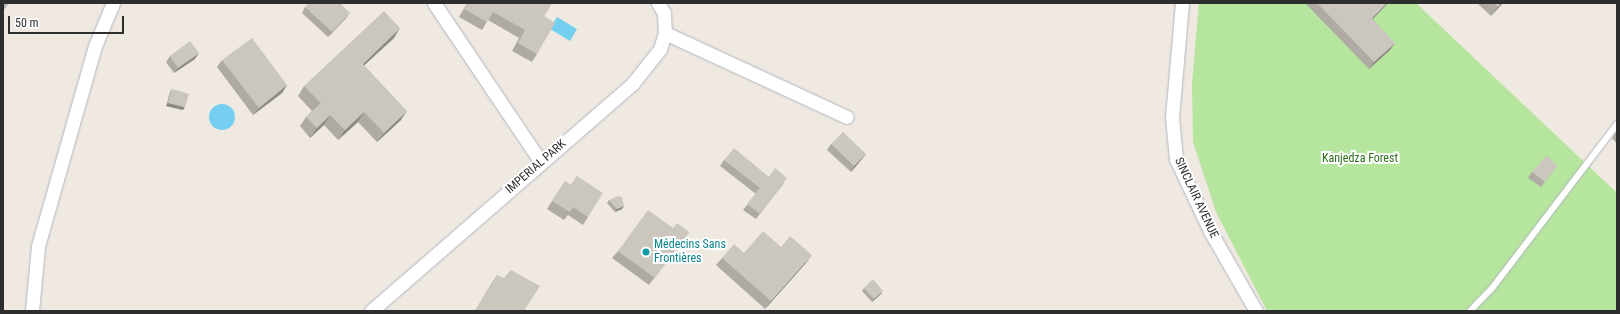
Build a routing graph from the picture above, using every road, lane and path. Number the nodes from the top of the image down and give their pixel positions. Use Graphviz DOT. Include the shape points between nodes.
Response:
graph roads {
  1 [pos="113,3"];
  2 [pos="434,3"];
  3 [pos="658,3"];
  4 [pos="1182,3"];
  5 [pos="664,33"];
  6 [pos="847,117"];
  7 [pos="1617,124"];
  8 [pos="541,162"];
  9 [pos="32,311"];
  10 [pos="371,311"];
  11 [pos="1256,311"];
  12 [pos="1470,311"];
  1 -- 9 [label="street" via="95,46 38,246"];
  2 -- 8 [label="street"];
  3 -- 5 [label="street, IMPERIAL PARK" via="664,13"];
  4 -- 11 [label="street, SINCLAIR AVENUE" via="1172,117 1176,159 1210,232"];
  5 -- 6 [label="street"];
  5 -- 8 [label="street, IMPERIAL PARK" via="654,58 633,83"];
  7 -- 12 [label="lane" via="1493,288"];
  8 -- 10 [label="street, IMPERIAL PARK"];
}
